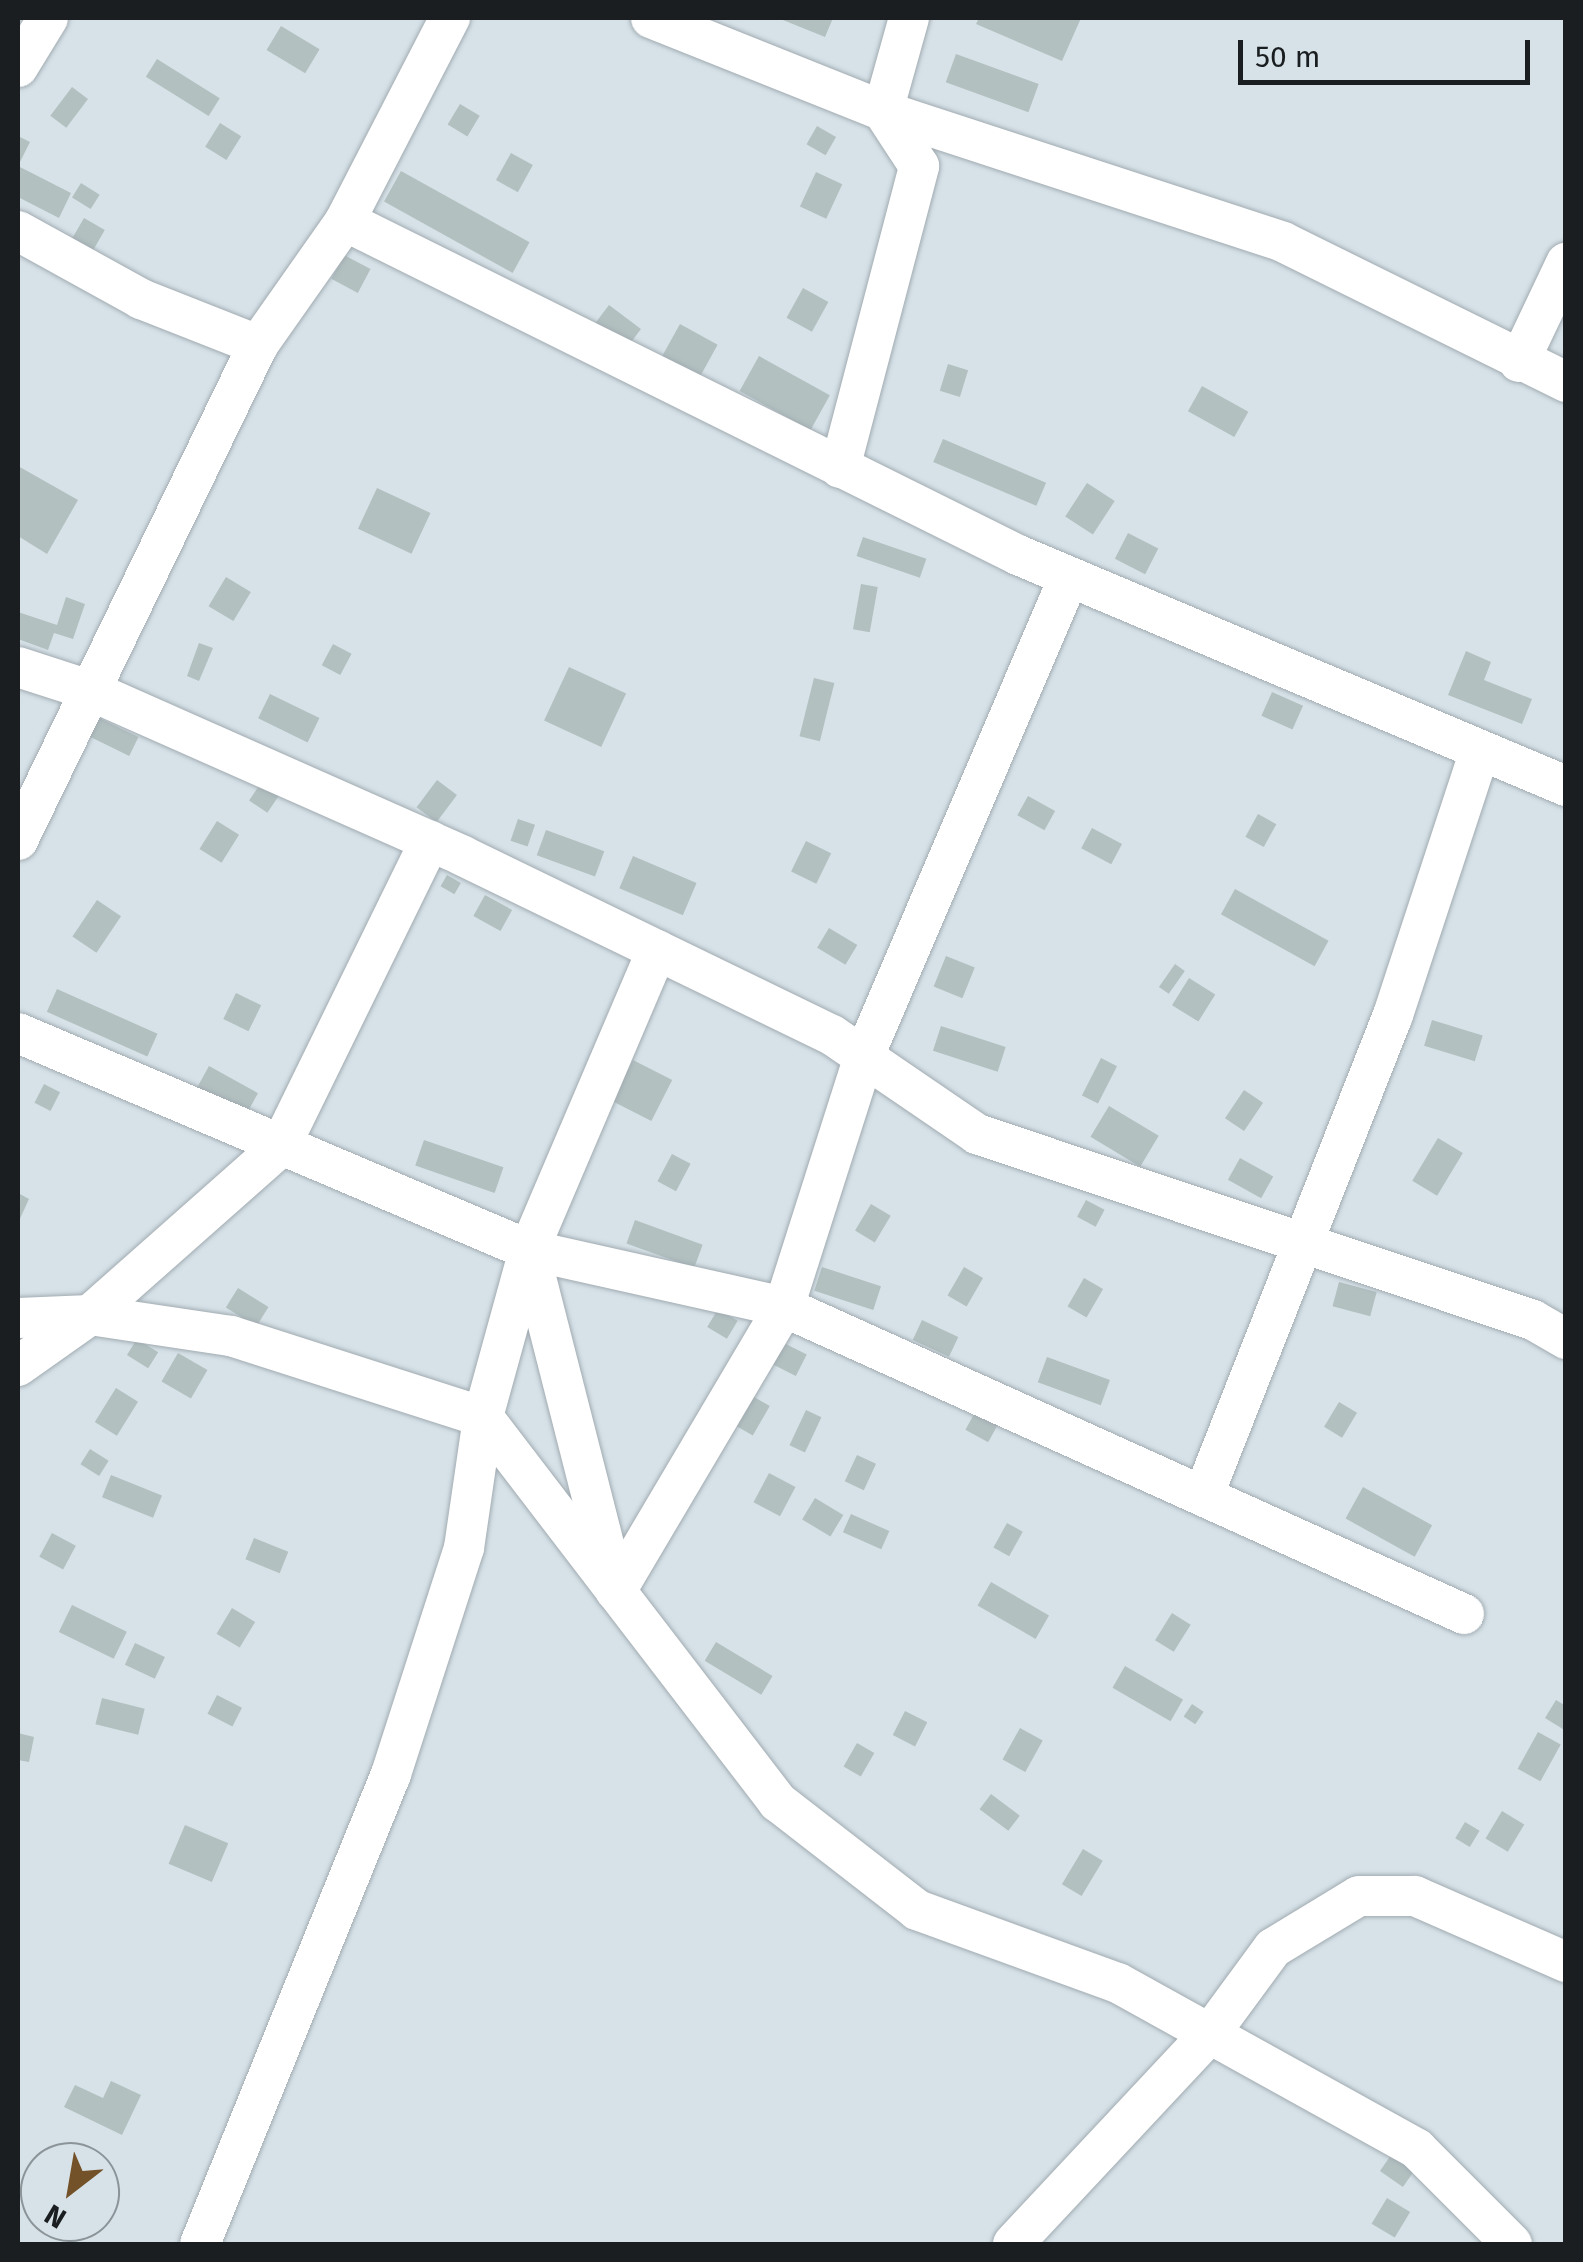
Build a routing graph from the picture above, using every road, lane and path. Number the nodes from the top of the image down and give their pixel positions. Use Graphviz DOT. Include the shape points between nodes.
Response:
graph roads {
  1 [pos="48,18"];
  2 [pos="450,18"];
  3 [pos="651,18"];
  4 [pos="910,18"];
  5 [pos="18,66"];
  6 [pos="883,111"];
  7 [pos="345,222"];
  8 [pos="18,230"];
  9 [pos="1566,263"];
  10 [pos="258,346"];
  11 [pos="1519,362"];
  12 [pos="1566,382"];
  13 [pos="840,468"];
  14 [pos="1069,578"];
  15 [pos="18,667"];
  16 [pos="89,690"];
  17 [pos="1479,754"];
  18 [pos="1566,786"];
  19 [pos="18,840"];
  20 [pos="430,841"];
  21 [pos="657,950"];
  22 [pos="18,1033"];
  23 [pos="864,1056"];
  24 [pos="280,1148"];
  25 [pos="1301,1242"];
  26 [pos="529,1250"];
  27 [pos="784,1308"];
  28 [pos="90,1315"];
  29 [pos="18,1318"];
  30 [pos="1566,1339"];
  31 [pos="18,1366"];
  32 [pos="483,1417"];
  33 [pos="1204,1494"];
  34 [pos="616,1591"];
  35 [pos="1464,1614"];
  36 [pos="1566,1962"];
  37 [pos="1212,2031"];
  38 [pos="200,2244"];
  39 [pos="1014,2244"];
  40 [pos="1512,2244"];
  1 -- 5 [label="street"];
  2 -- 7 [label="street"];
  3 -- 6 [label="street"];
  4 -- 6 [label="street"];
  6 -- 11 [label="street" via="1283,242"];
  6 -- 13 [label="street" via="919,166"];
  7 -- 10 [label="street"];
  7 -- 13 [label="street"];
  8 -- 10 [label="street" via="141,299"];
  9 -- 11 [label="street"];
  10 -- 16 [label="street"];
  11 -- 12 [label="street"];
  13 -- 14 [label="street"];
  14 -- 17 [label="street"];
  14 -- 23 [label="street"];
  15 -- 16 [label="street"];
  16 -- 19 [label="street"];
  16 -- 20 [label="street"];
  17 -- 18 [label="street"];
  17 -- 25 [label="street" via="1394,1015"];
  20 -- 21 [label="street"];
  20 -- 24 [label="street"];
  21 -- 23 [label="street"];
  21 -- 26 [label="street"];
  22 -- 24 [label="street"];
  23 -- 25 [label="street" via="977,1134"];
  23 -- 27 [label="street"];
  24 -- 26 [label="street"];
  24 -- 28 [label="street"];
  25 -- 30 [label="street" via="1533,1320"];
  25 -- 33 [label="street"];
  26 -- 27 [label="street"];
  26 -- 32 [label="street"];
  26 -- 34 [label="street"];
  27 -- 33 [label="street"];
  27 -- 34 [label="street"];
  28 -- 29 [label="street"];
  28 -- 31 [label="street"];
  28 -- 32 [label="street" via="231,1336"];
  32 -- 34 [label="street"];
  32 -- 38 [label="street" via="464,1548 392,1774"];
  33 -- 35 [label="street"];
  34 -- 37 [label="street" via="778,1802 917,1910 1118,1983"];
  36 -- 37 [label="street" via="1415,1896 1358,1896 1274,1948"];
  37 -- 39 [label="street"];
  37 -- 40 [label="street" via="1418,2149"];
}
